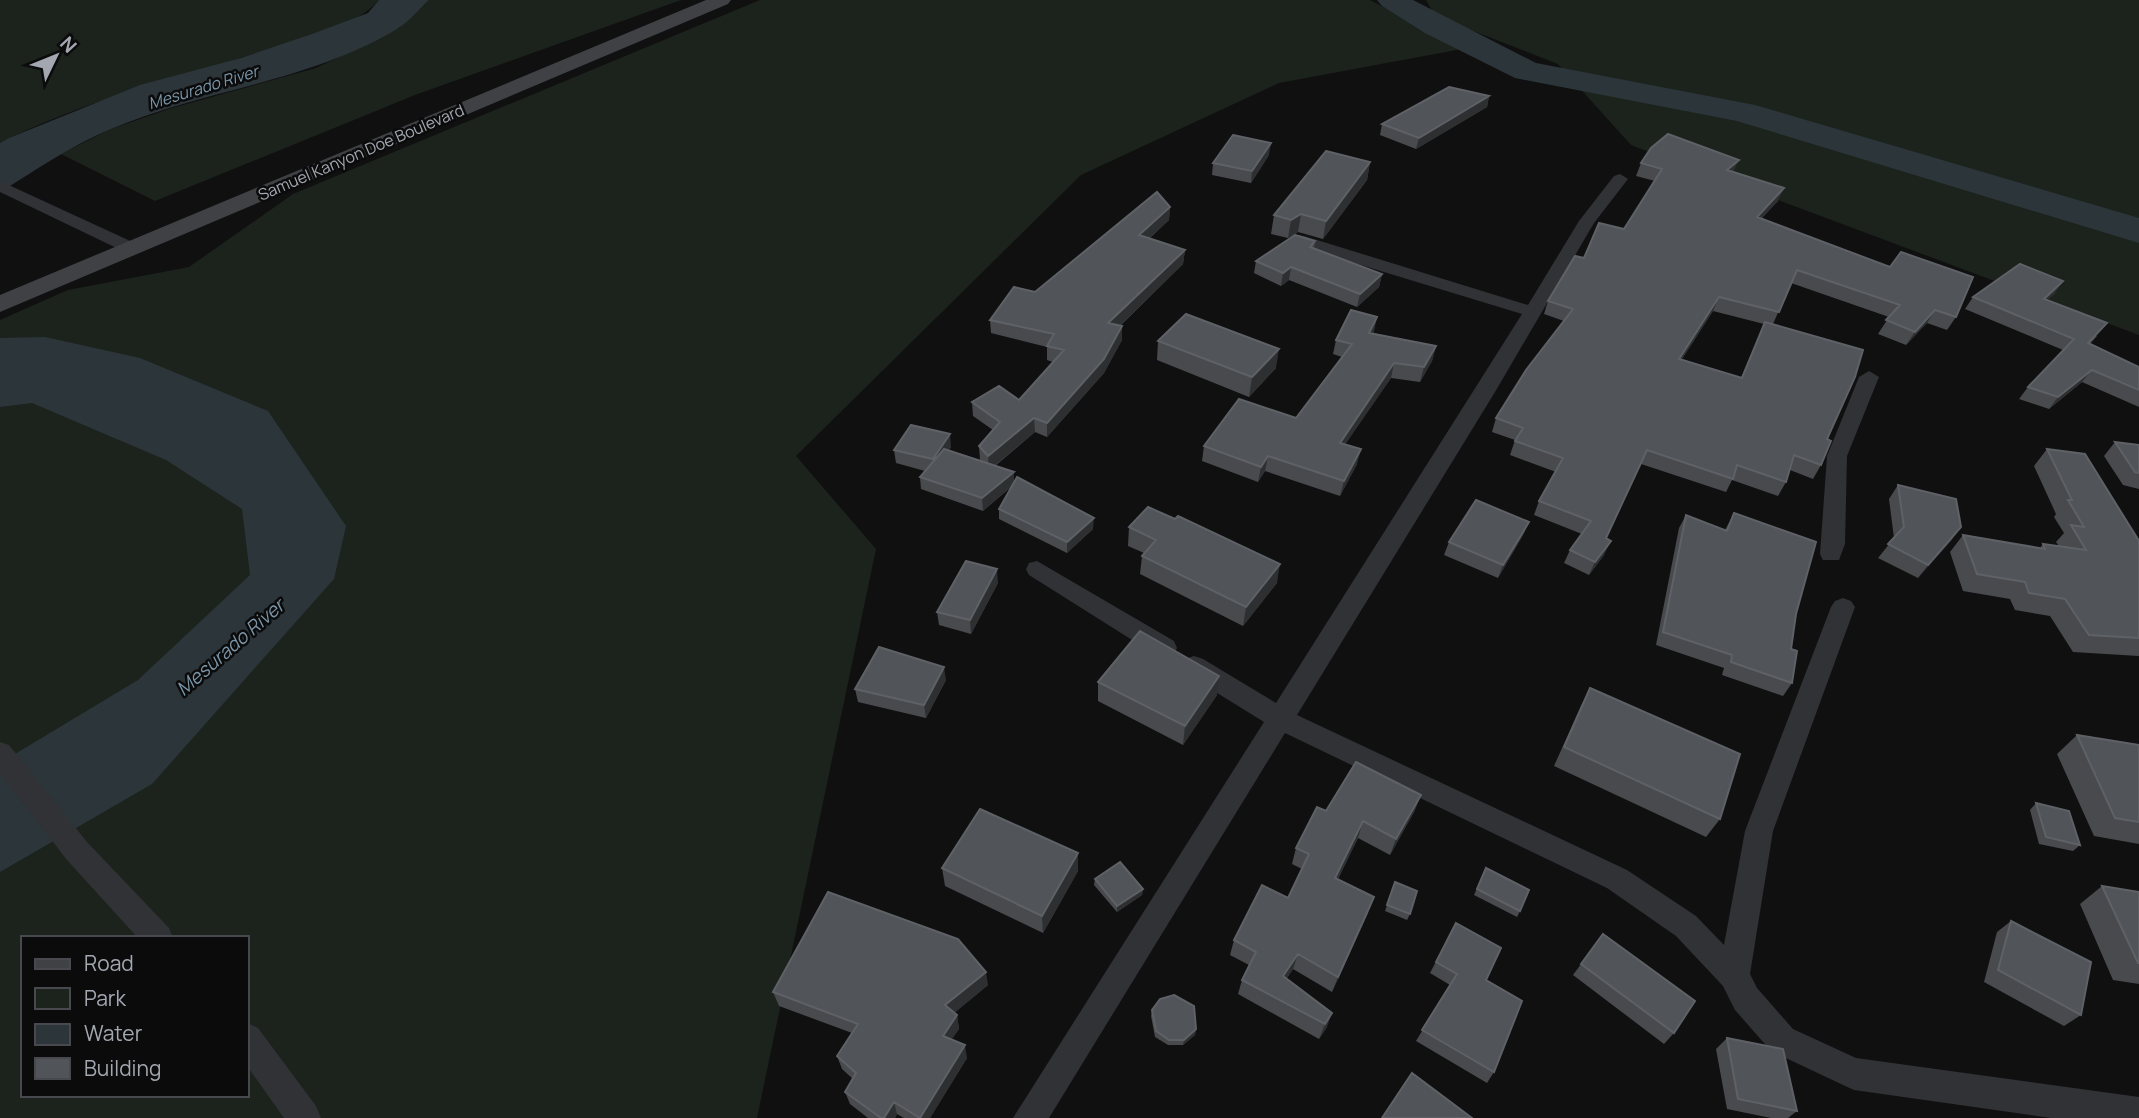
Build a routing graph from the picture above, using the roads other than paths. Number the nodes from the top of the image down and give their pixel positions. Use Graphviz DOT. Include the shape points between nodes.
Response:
graph roads {
  1 [pos="722,0"];
  2 [pos="1620,179"];
  3 [pos="0,186"];
  4 [pos="1298,240"];
  5 [pos="133,249"];
  6 [pos="0,304"];
  7 [pos="1533,312"];
  8 [pos="1870,377"];
  9 [pos="1831,554"];
  10 [pos="1037,569"];
  11 [pos="1843,607"];
  12 [pos="1280,719"];
  13 [pos="0,753"];
  14 [pos="156,936"];
  15 [pos="1734,976"];
  16 [pos="248,1040"];
  17 [pos="2139,1114"];
  18 [pos="304,1118"];
  19 [pos="1030,1118"];
  1 -- 5 [label="street, Samuel Kanyon Doe Boulevard"];
  2 -- 7 [label="street" via="1587,221"];
  3 -- 5 [label="street"];
  4 -- 7 [label="street"];
  5 -- 6 [label="street, Samuel Kanyon Doe Boulevard"];
  7 -- 12 [label="street"];
  8 -- 9 [label="street" via="1838,456"];
  10 -- 12 [label="street"];
  11 -- 15 [label="street" via="1759,831"];
  12 -- 15 [label="street" via="1617,879 1686,926"];
  12 -- 19 [label="street"];
  13 -- 14 [label="street" via="77,852"];
  15 -- 17 [label="street" via="1746,999 1782,1040 1854,1074"];
  16 -- 18 [label="street"];
}
